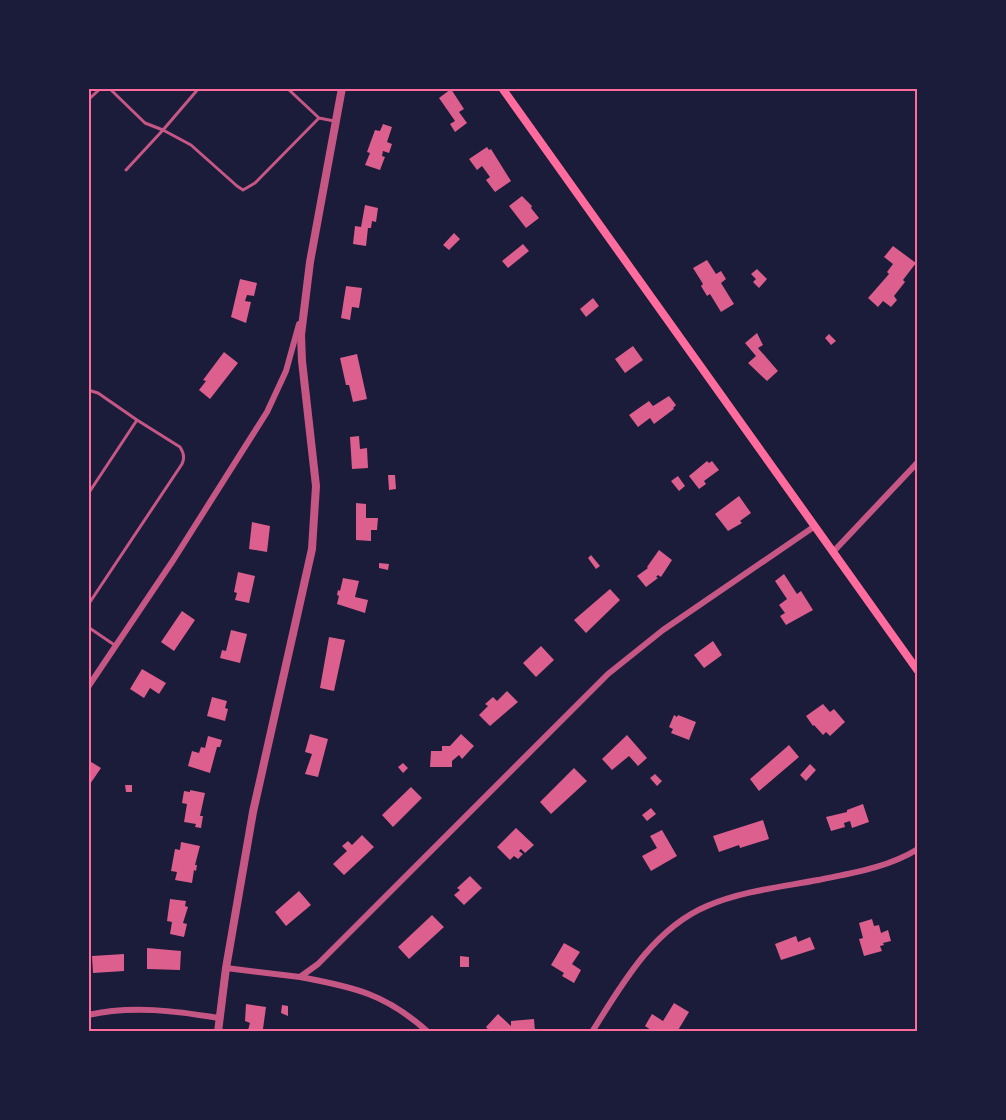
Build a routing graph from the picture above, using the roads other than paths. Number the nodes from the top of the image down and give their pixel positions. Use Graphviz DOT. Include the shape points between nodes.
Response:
graph roads {
  1 [pos="101,88"];
  2 [pos="109,88"];
  3 [pos="199,88"];
  4 [pos="287,88"];
  5 [pos="342,88"];
  6 [pos="502,88"];
  7 [pos="88,100"];
  8 [pos="319,118"];
  9 [pos="335,122"];
  10 [pos="163,130"];
  11 [pos="126,170"];
  12 [pos="304,307"];
  13 [pos="88,390"];
  14 [pos="137,420"];
  15 [pos="918,462"];
  16 [pos="88,494"];
  17 [pos="815,526"];
  18 [pos="834,551"];
  19 [pos="88,605"];
  20 [pos="88,627"];
  21 [pos="116,646"];
  22 [pos="918,671"];
  23 [pos="88,687"];
  24 [pos="918,849"];
  25 [pos="226,969"];
  26 [pos="300,977"];
  27 [pos="88,1016"];
  28 [pos="219,1018"];
  29 [pos="218,1032"];
  30 [pos="428,1032"];
  31 [pos="592,1032"];
  1 -- 7 [label="lane"];
  2 -- 10 [label="lane" via="145,123"];
  3 -- 10 [label="lane"];
  4 -- 8 [label="lane"];
  5 -- 9 [label="street"];
  6 -- 17 [label="main road"];
  8 -- 9 [label="lane"];
  8 -- 10 [label="lane" via="255,183 243,190 190,145"];
  9 -- 12 [label="street"];
  10 -- 11 [label="lane"];
  12 -- 21 [label="street" via="286,372 267,412"];
  12 -- 25 [label="street" via="301,349 315,467 314,533 254,812"];
  13 -- 14 [label="lane"];
  14 -- 16 [label="lane"];
  14 -- 19 [label="lane" via="180,447 184,459"];
  15 -- 18 [label="street"];
  17 -- 18 [label="main road"];
  17 -- 26 [label="street" via="663,630 608,674 327,956"];
  18 -- 22 [label="main road"];
  20 -- 21 [label="lane"];
  21 -- 23 [label="street"];
  24 -- 31 [label="street" via="875,867 706,906 653,945 624,981"];
  25 -- 26 [label="street"];
  25 -- 28 [label="street"];
  26 -- 30 [label="street" via="378,996"];
  27 -- 28 [label="street" via="146,1009"];
  28 -- 29 [label="street"];
}
